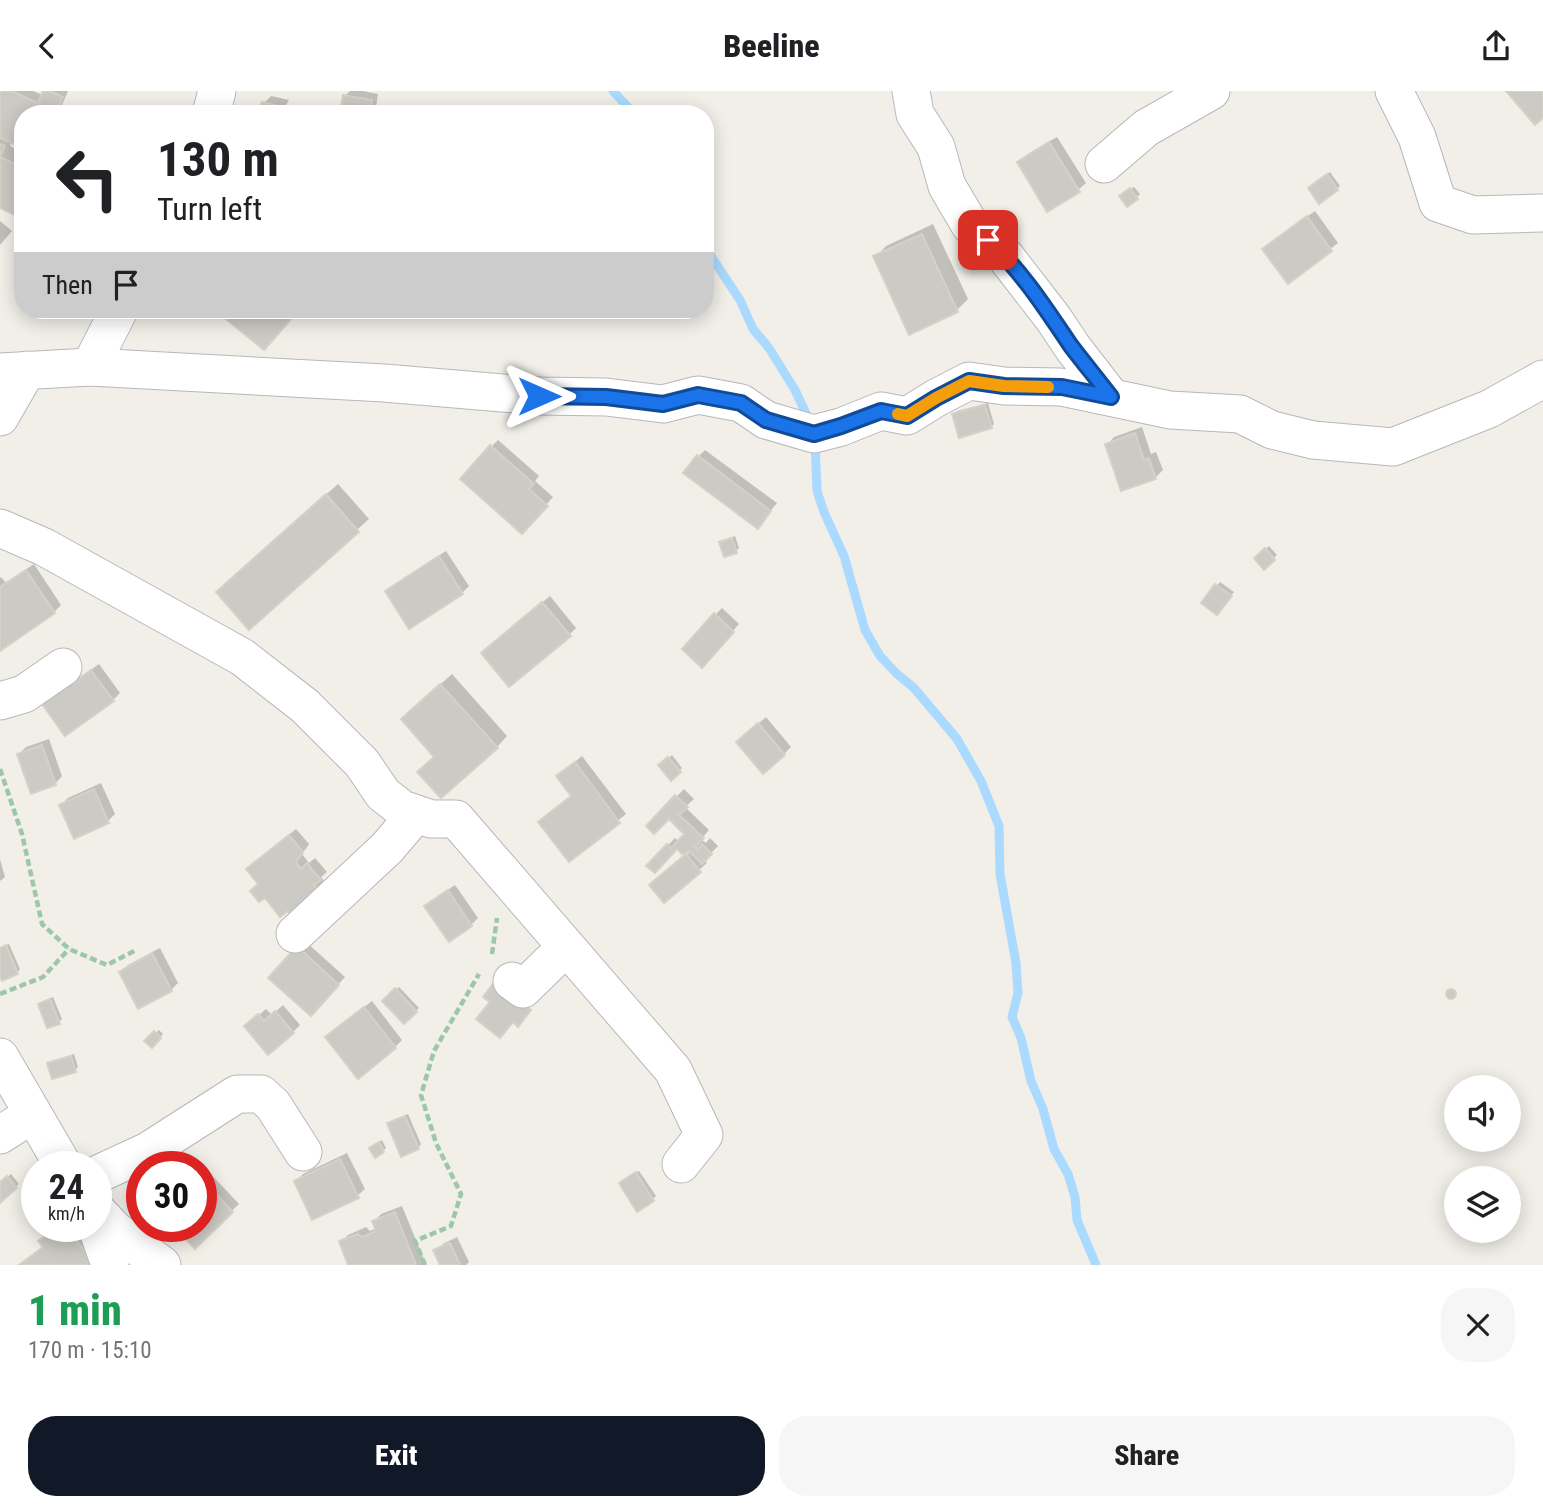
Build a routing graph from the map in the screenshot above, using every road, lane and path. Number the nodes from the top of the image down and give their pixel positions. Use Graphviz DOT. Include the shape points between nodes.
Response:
graph roads {
  1 [pos="911,91"];
  2 [pos="1212,91"];
  3 [pos="1394,91"];
  4 [pos="1104,164"];
  5 [pos="1543,213"];
  6 [pos="114,319"];
  7 [pos="90,367"];
  8 [pos="14,371"];
  9 [pos="1543,379"];
  10 [pos="1111,397"];
  11 [pos="0,417"];
  12 [pos="0,528"];
  13 [pos="63,667"];
  14 [pos="0,701"];
  15 [pos="0,769"];
  16 [pos="416,814"];
  17 [pos="498,915"];
  18 [pos="295,934"];
  19 [pos="566,947"];
  20 [pos="69,949"];
  21 [pos="136,950"];
  22 [pos="493,972"];
  23 [pos="0,994"];
  24 [pos="0,1056"];
  25 [pos="33,1114"];
  26 [pos="0,1135"];
  27 [pos="55,1151"];
  28 [pos="303,1152"];
  29 [pos="681,1164"];
  30 [pos="112,1168"];
  31 [pos="112,1227"];
  32 [pos="102,1242"];
  33 [pos="110,1265"];
  34 [pos="162,1265"];
  35 [pos="425,1265"];
  1 -- 10 [label="street" via="915,114 936,147 947,186 970,225 1005,256"];
  2 -- 4 [label="street" via="1146,128"];
  3 -- 5 [label="street" via="1416,137 1438,203 1473,215"];
  6 -- 7 [label="street"];
  7 -- 8 [label="street"];
  7 -- 10 [label="street" via="663,404 698,395 741,403 766,420 814,434 881,411 907,416 969,381 1062,387"];
  8 -- 11 [label="street"];
  9 -- 10 [label="street" via="1489,409 1393,447 1313,440 1272,430 1240,414 1170,409"];
  12 -- 16 [label="street" via="44,547 242,657 305,706 362,763 383,794"];
  13 -- 14 [label="street" via="24,694"];
  15 -- 20 [label="path" via="22,834 42,924"];
  16 -- 18 [label="street" via="387,848"];
  16 -- 19 [label="street" via="456,819"];
  17 -- 22 [label="path"];
  19 -- 22 [label="street" via="523,989"];
  19 -- 29 [label="street" via="673,1070 704,1135"];
  20 -- 21 [label="path" via="107,965"];
  20 -- 23 [label="path" via="43,977"];
  22 -- 35 [label="path" via="434,1051 421,1095 436,1143 461,1194 451,1226 415,1241"];
  24 -- 25 [label="street"];
  25 -- 26 [label="street"];
  25 -- 27 [label="street"];
  28 -- 30 [label="street" via="261,1094 237,1094 148,1151"];
  31 -- 34 [label="street"];
  32 -- 33 [label="street"];
}
